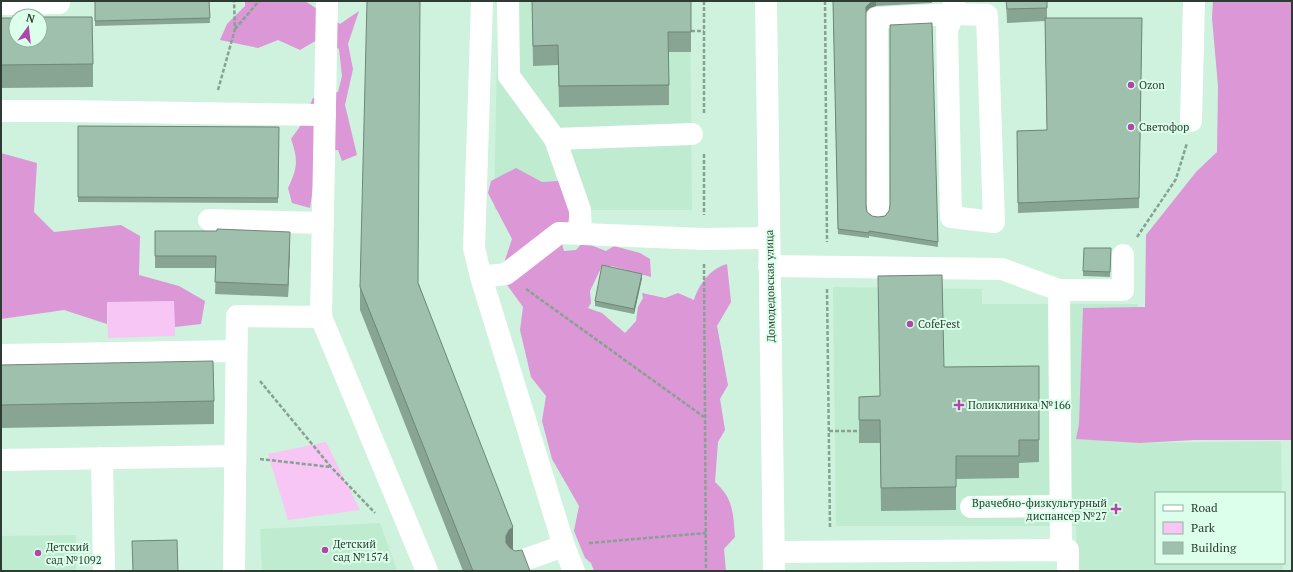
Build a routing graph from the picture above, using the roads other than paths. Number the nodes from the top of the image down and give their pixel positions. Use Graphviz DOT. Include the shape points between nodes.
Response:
graph roads {
  1 [pos="59,1"];
  2 [pos="327,1"];
  3 [pos="482,1"];
  4 [pos="508,1"];
  5 [pos="766,1"];
  6 [pos="1194,1"];
  7 [pos="1,4"];
  8 [pos="954,8"];
  9 [pos="1,111"];
  10 [pos="325,115"];
  11 [pos="1190,121"];
  12 [pos="700,135"];
  13 [pos="555,139"];
  14 [pos="878,210"];
  15 [pos="209,220"];
  16 [pos="323,223"];
  17 [pos="581,233"];
  18 [pos="768,238"];
  19 [pos="1123,255"];
  20 [pos="769,266"];
  21 [pos="481,276"];
  22 [pos="1059,290"];
  23 [pos="322,317"];
  24 [pos="236,352"];
  25 [pos="1,355"];
  26 [pos="235,456"];
  27 [pos="102,458"];
  28 [pos="1,460"];
  29 [pos="1060,506"];
  30 [pos="971,507"];
  31 [pos="564,546"];
  32 [pos="1061,550"];
  33 [pos="774,561"];
  34 [pos="518,562"];
  35 [pos="104,571"];
  36 [pos="234,571"];
  37 [pos="427,571"];
  38 [pos="574,571"];
  39 [pos="1068,571"];
  1 -- 7 [label="street"];
  2 -- 10 [label="street"];
  3 -- 21 [label="street" via="474,248"];
  4 -- 13 [label="street" via="509,76"];
  5 -- 18 [label="street, Домодедовская улица"];
  6 -- 11 [label="street"];
  8 -- 8 [label="street" via="947,29 951,217 994,222 987,15"];
  8 -- 14 [label="street" via="877,18"];
  9 -- 10 [label="street"];
  10 -- 16 [label="street"];
  12 -- 13 [label="street"];
  13 -- 17 [label="street" via="580,210"];
  15 -- 16 [label="street"];
  16 -- 23 [label="street"];
  17 -- 18 [label="street" via="704,239"];
  17 -- 21 [label="street" via="559,233 506,274"];
  18 -- 20 [label="street, Домодедовская улица"];
  19 -- 22 [label="street" via="1123,290"];
  20 -- 22 [label="street" via="1002,269"];
  20 -- 33 [label="street, Домодедовская улица"];
  21 -- 31 [label="street"];
  22 -- 29 [label="street"];
  23 -- 24 [label="street" via="237,316"];
  23 -- 37 [label="street"];
  24 -- 25 [label="street"];
  24 -- 26 [label="street"];
  26 -- 27 [label="street"];
  26 -- 36 [label="street"];
  27 -- 28 [label="street"];
  27 -- 35 [label="street"];
  29 -- 30 [label="street"];
  29 -- 32 [label="street"];
  31 -- 34 [label="street"];
  31 -- 38 [label="street"];
  32 -- 33 [label="street"];
  32 -- 39 [label="street" via="1068,550"];
}
